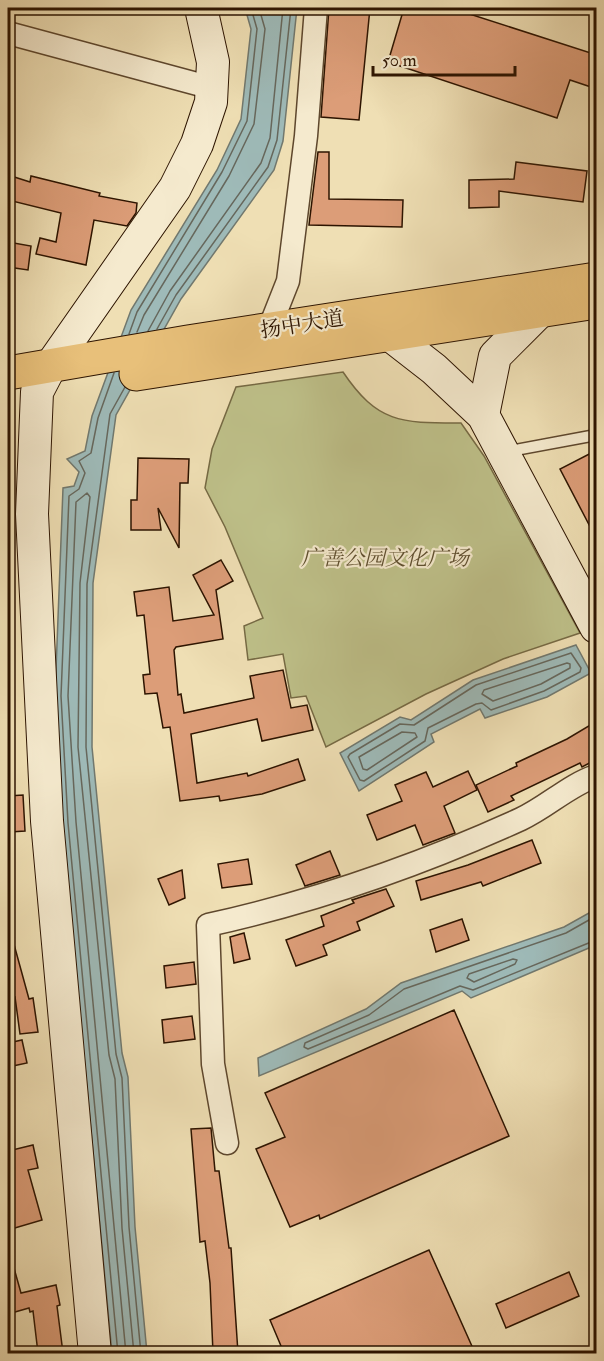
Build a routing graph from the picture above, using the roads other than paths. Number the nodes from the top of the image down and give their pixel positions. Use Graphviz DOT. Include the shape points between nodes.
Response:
graph roads {
  1 [pos="201,8"];
  2 [pos="316,8"];
  3 [pos="8,33"];
  4 [pos="212,88"];
  5 [pos="582,282"];
  6 [pos="597,302"];
  7 [pos="539,312"];
  8 [pos="389,334"];
  9 [pos="270,340"];
  10 [pos="8,374"];
  11 [pos="31,385"];
  12 [pos="483,415"];
  13 [pos="597,435"];
  14 [pos="503,452"];
  15 [pos="597,627"];
  16 [pos="597,776"];
  17 [pos="227,1143"];
  18 [pos="95,1353"];
  1 -- 4 [label="street" via="213,62"];
  2 -- 9 [label="street" via="306,136 288,280"];
  3 -- 4 [label="street"];
  4 -- 11 [label="street" via="212,102 197,144 175,188"];
  5 -- 7 [label="street"];
  5 -- 9 [label="main road, 扬中大道"];
  6 -- 7 [label="main road, 扬中大道"];
  7 -- 8 [label="main road, 扬中大道"];
  7 -- 12 [label="street" via="495,356"];
  8 -- 9 [label="main road, 扬中大道"];
  8 -- 12 [label="street"];
  9 -- 11 [label="main road, 扬中大道"];
  10 -- 11 [label="main road, 扬中大道"];
  11 -- 18 [label="street" via="32,514 47,821"];
  12 -- 14 [label="street"];
  13 -- 14 [label="lane"];
  14 -- 15 [label="street"];
  16 -- 17 [label="street" via="523,818 400,870 275,910 208,925 213,1064"];
}
